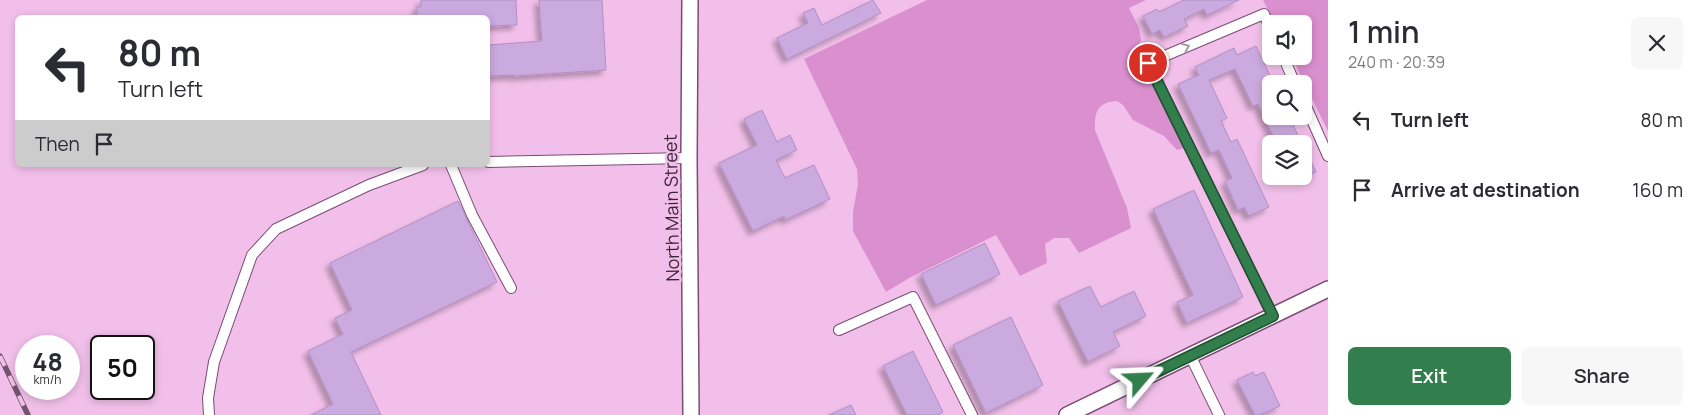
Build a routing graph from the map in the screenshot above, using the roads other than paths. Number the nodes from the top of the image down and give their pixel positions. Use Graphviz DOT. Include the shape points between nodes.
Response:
graph roads {
  1 [pos="690,0"];
  2 [pos="1264,15"];
  3 [pos="1312,120"];
  4 [pos="1328,156"];
  5 [pos="689,158"];
  6 [pos="490,162"];
  7 [pos="418,167"];
  8 [pos="452,167"];
  9 [pos="512,288"];
  10 [pos="1327,292"];
  11 [pos="1273,316"];
  12 [pos="839,330"];
  13 [pos="1190,356"];
  14 [pos="209,415"];
  15 [pos="691,415"];
  16 [pos="972,415"];
  17 [pos="1067,415"];
  18 [pos="1219,415"];
  1 -- 5 [label="main road, North Main Street"];
  11 -- 2 [label="street, one-way" via="1148,63"];
  3 -- 4 [label="street"];
  5 -- 6 [label="street"];
  5 -- 15 [label="main road, North Main Street"];
  7 -- 14 [label="street" via="370,185 276,229 252,255 214,362 208,398"];
  8 -- 9 [label="street" via="472,215"];
  10 -- 11 [label="main road"];
  11 -- 13 [label="main road"];
  12 -- 16 [label="street" via="913,297"];
  13 -- 17 [label="main road"];
  13 -- 18 [label="street"];
}
